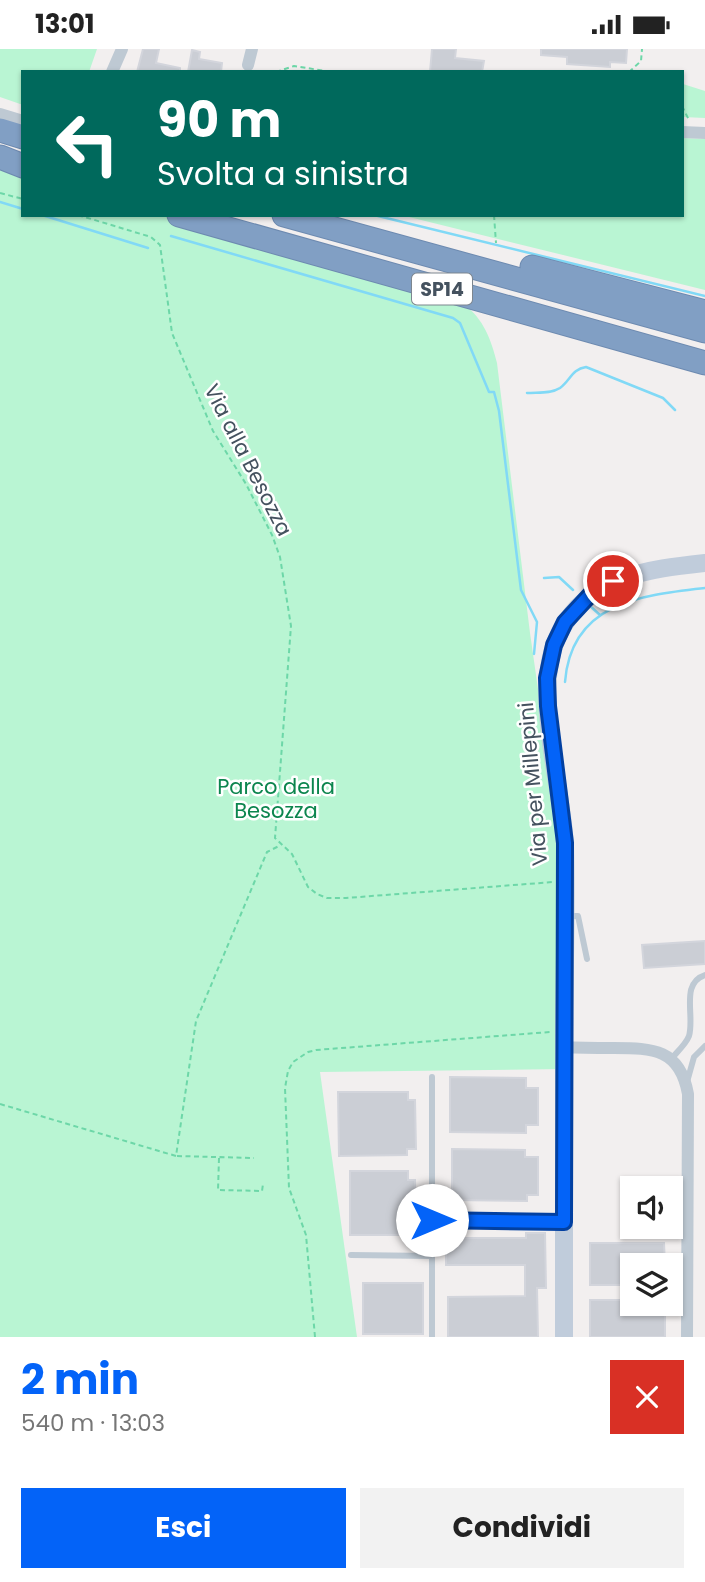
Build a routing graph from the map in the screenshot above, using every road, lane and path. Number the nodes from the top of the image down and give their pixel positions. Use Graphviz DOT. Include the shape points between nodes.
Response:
graph roads {
  1 [pos="122,49"];
  2 [pos="252,49"];
  3 [pos="642,49"];
  4 [pos="248,65"];
  5 [pos="113,70"];
  6 [pos="282,70"];
  7 [pos="319,70"];
  8 [pos="630,70"];
  9 [pos="684,109"];
  10 [pos="0,114"];
  11 [pos="21,120"];
  12 [pos="0,130"];
  13 [pos="686,132"];
  14 [pos="705,133"];
  15 [pos="21,136"];
  16 [pos="0,139"];
  17 [pos="21,144"];
  18 [pos="0,156"];
  19 [pos="21,163"];
  20 [pos="0,193"];
  21 [pos="21,198"];
  22 [pos="85,217"];
  23 [pos="185,217"];
  24 [pos="222,217"];
  25 [pos="291,217"];
  26 [pos="324,217"];
  27 [pos="494,217"];
  28 [pos="496,243"];
  29 [pos="705,312"];
  30 [pos="705,331"];
  31 [pos="705,347"];
  32 [pos="705,363"];
  33 [pos="705,563"];
  34 [pos="280,845"];
  35 [pos="565,887"];
  36 [pos="565,916"];
  37 [pos="587,958"];
  38 [pos="705,975"];
  39 [pos="551,1032"];
  40 [pos="564,1047"];
  41 [pos="705,1047"];
  42 [pos="671,1058"];
  43 [pos="432,1077"];
  44 [pos="687,1083"];
  45 [pos="0,1104"];
  46 [pos="176,1156"];
  47 [pos="219,1158"];
  48 [pos="254,1158"];
  49 [pos="263,1184"];
  50 [pos="432,1220"];
  51 [pos="564,1222"];
  52 [pos="351,1255"];
  53 [pos="432,1256"];
  54 [pos="315,1337"];
  55 [pos="432,1337"];
  56 [pos="564,1337"];
  57 [pos="687,1337"];
  1 -- 5 [label="street"];
  2 -- 4 [label="street"];
  3 -- 8 [label="path" via="641,61"];
  6 -- 7 [label="path" via="294,66"];
  9 -- 13 [label="path" via="688,114"];
  10 -- 11 [label="street"];
  12 -- 15 [label="highway"];
  13 -- 14 [label="street"];
  16 -- 17 [label="highway"];
  18 -- 19 [label="highway"];
  20 -- 21 [label="path"];
  22 -- 34 [label="path, Via alla Besozza" via="151,237 160,245 172,333 213,431 246,484 280,557 291,626 275,832"];
  23 -- 32 [label="highway, SP14"];
  24 -- 31 [label="highway, SP14"];
  25 -- 30 [label="highway, SP14"];
  26 -- 29 [label="highway, SP14"];
  27 -- 28 [label="path"];
  33 -- 35 [label="street, Via per Millepini" via="647,571 608,584 577,607 556,640 547,689 565,843"];
  34 -- 35 [label="path" via="292,854 308,887 327,898"];
  34 -- 46 [label="path" via="267,852 196,1021"];
  35 -- 36 [label="street, Via per Millepini"];
  36 -- 37 [label="lane" via="578,916"];
  36 -- 40 [label="street, Via per Millepini"];
  38 -- 42 [label="lane" via="691,986 689,1037"];
  39 -- 54 [label="path" via="316,1050 293,1062 285,1088 289,1188 306,1235"];
  40 -- 42 [label="street" via="643,1048"];
  40 -- 51 [label="street, Via per Millepini"];
  41 -- 44 [label="lane" via="694,1057"];
  42 -- 44 [label="street"];
  43 -- 50 [label="lane"];
  44 -- 57 [label="street"];
  45 -- 46 [label="path"];
  46 -- 47 [label="path"];
  47 -- 48 [label="path"];
  47 -- 49 [label="path" via="218,1190 262,1191"];
  50 -- 51 [label="lane"];
  50 -- 53 [label="lane"];
  51 -- 56 [label="street, Via per Millepini"];
  52 -- 53 [label="lane"];
  53 -- 55 [label="lane"];
}
